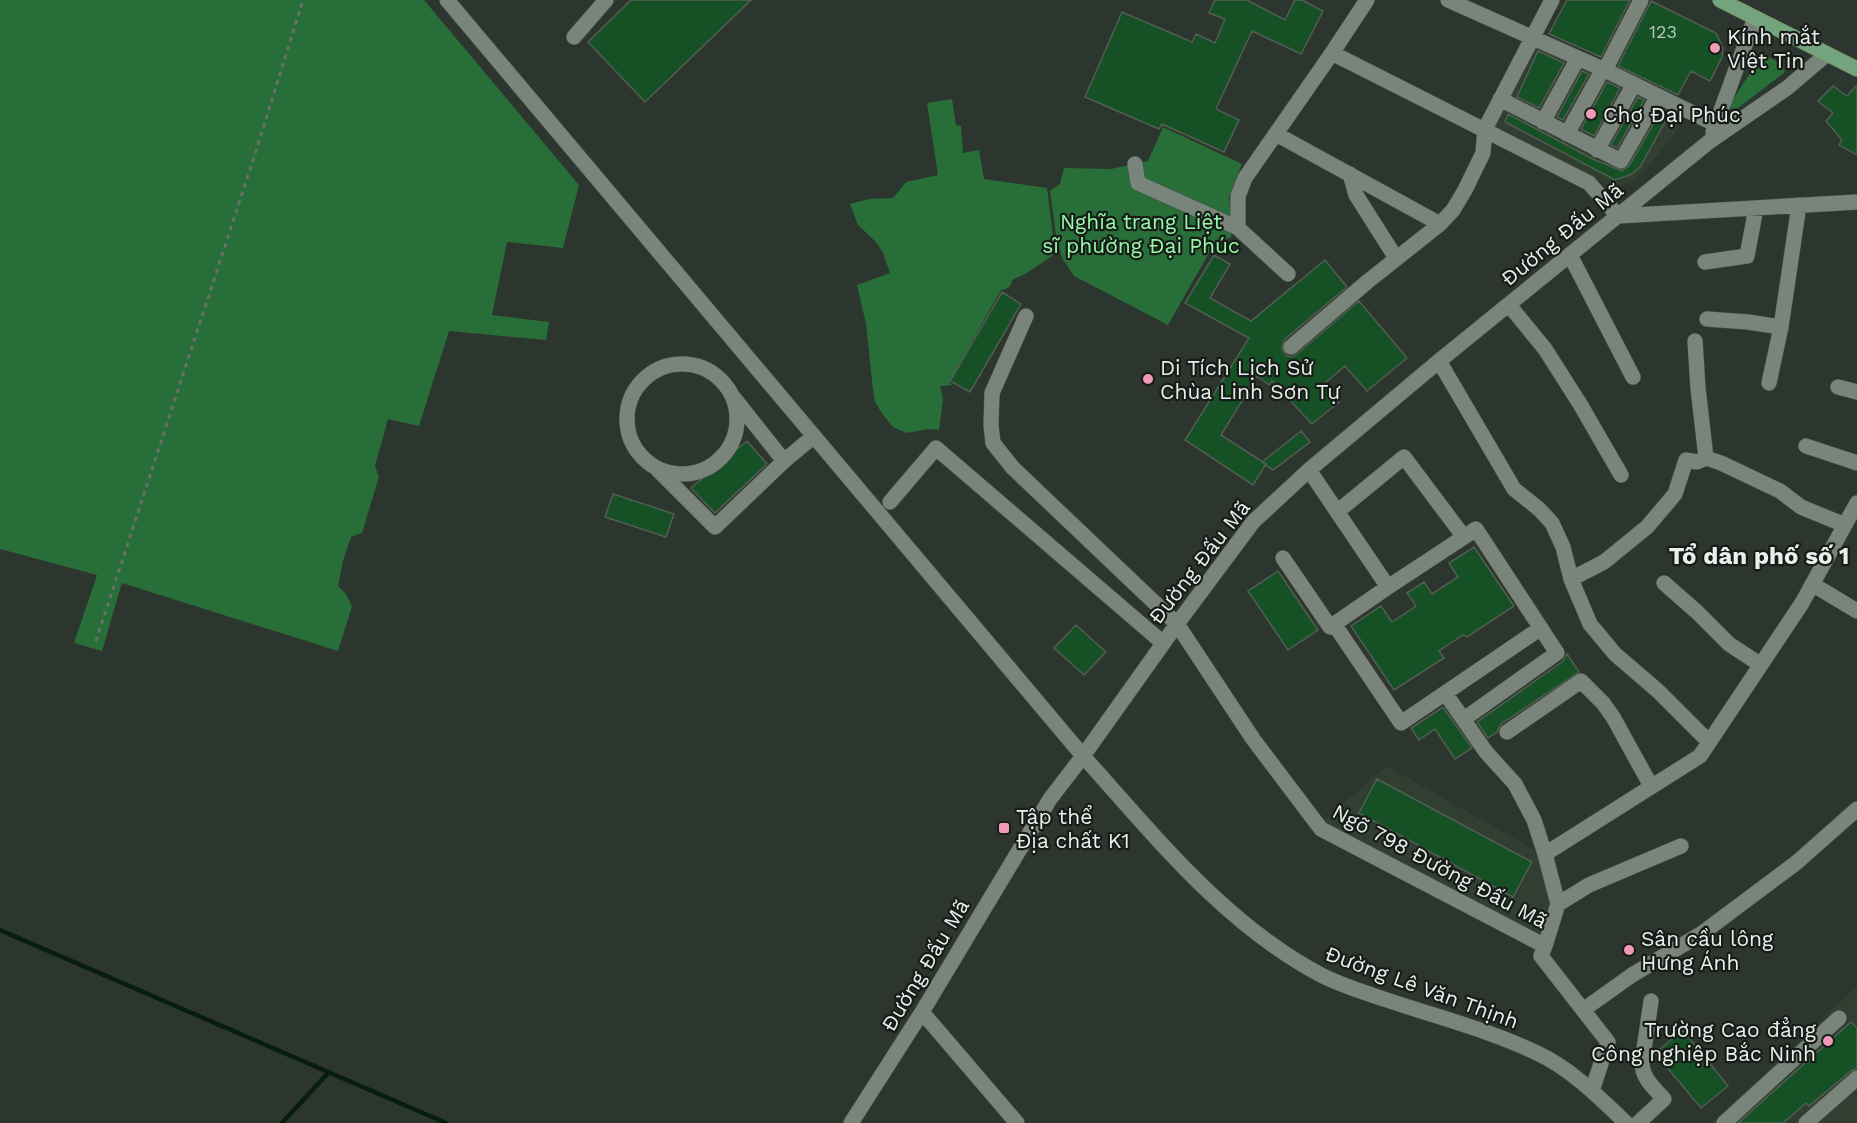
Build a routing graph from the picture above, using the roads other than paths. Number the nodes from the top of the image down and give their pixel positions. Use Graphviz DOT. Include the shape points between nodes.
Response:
graph roads {
  1 [pos="447,0"];
  2 [pos="606,0"];
  3 [pos="1367,0"];
  4 [pos="1448,0"];
  5 [pos="1552,0"];
  6 [pos="1641,0"];
  7 [pos="1720,0"];
  8 [pos="1748,10"];
  9 [pos="574,37"];
  10 [pos="1532,37"];
  11 [pos="1332,53"];
  12 [pos="1827,54"];
  13 [pos="1578,58"];
  14 [pos="1857,69"];
  15 [pos="1604,70"];
  16 [pos="1634,84"];
  17 [pos="1658,96"];
  18 [pos="1500,99"];
  19 [pos="1543,122"];
  20 [pos="1715,124"];
  21 [pos="1485,129"];
  22 [pos="1276,134"];
  23 [pos="1567,134"];
  24 [pos="1710,141"];
  25 [pos="1597,150"];
  26 [pos="1135,164"];
  27 [pos="1350,174"];
  28 [pos="1857,202"];
  29 [pos="1799,205"];
  30 [pos="1756,208"];
  31 [pos="1618,216"];
  32 [pos="1440,224"];
  33 [pos="1238,228"];
  34 [pos="1570,255"];
  35 [pos="1396,258"];
  36 [pos="1704,262"];
  37 [pos="1288,274"];
  38 [pos="1509,304"];
  39 [pos="1026,316"];
  40 [pos="1707,319"];
  41 [pos="1780,327"];
  42 [pos="1695,341"];
  43 [pos="1291,347"];
  44 [pos="1439,361"];
  45 [pos="1633,377"];
  46 [pos="1769,383"];
  47 [pos="1838,387"];
  48 [pos="1857,392"];
  49 [pos="731,393"];
  50 [pos="814,436"];
  51 [pos="1806,446"];
  52 [pos="1706,458"];
  53 [pos="784,461"];
  54 [pos="652,464"];
  55 [pos="1857,464"];
  56 [pos="1309,470"];
  57 [pos="1621,475"];
  58 [pos="890,502"];
  59 [pos="1857,503"];
  60 [pos="1337,512"];
  61 [pos="1845,525"];
  62 [pos="1464,537"];
  63 [pos="1283,558"];
  64 [pos="1571,579"];
  65 [pos="1664,584"];
  66 [pos="1812,585"];
  67 [pos="1388,587"];
  68 [pos="1857,611"];
  69 [pos="1177,624"];
  70 [pos="1334,624"];
  71 [pos="1540,628"];
  72 [pos="1163,643"];
  73 [pos="1761,665"];
  74 [pos="1445,693"];
  75 [pos="1464,719"];
  76 [pos="1507,732"];
  77 [pos="1709,742"];
  78 [pos="1083,756"];
  79 [pos="1651,786"];
  80 [pos="1857,809"];
  81 [pos="1681,846"];
  82 [pos="1545,854"];
  83 [pos="1558,904"];
  84 [pos="1545,946"];
  85 [pos="1651,1001"];
  86 [pos="1583,1010"];
  87 [pos="922,1012"];
  88 [pos="1839,1018"];
  89 [pos="1857,1078"];
  90 [pos="1592,1091"];
  91 [pos="851,1123"];
  92 [pos="1017,1123"];
  93 [pos="1626,1123"];
  94 [pos="1638,1123"];
  95 [pos="1724,1123"];
  96 [pos="1806,1123"];
  1 -- 50 [label="street, Đường Lê Văn Thịnh"];
  2 -- 9 [label="street"];
  3 -- 11 [label="street"];
  4 -- 10 [label="street"];
  5 -- 10 [label="street"];
  6 -- 15 [label="street"];
  7 -- 8 [label="main road"];
  8 -- 12 [label="main road"];
  8 -- 20 [label="street"];
  10 -- 13 [label="street"];
  10 -- 18 [label="street"];
  11 -- 21 [label="street"];
  11 -- 22 [label="street"];
  12 -- 14 [label="main road"];
  12 -- 24 [label="street, Đường Đấu Mã" via="1787,88"];
  13 -- 15 [label="street"];
  13 -- 19 [label="street"];
  15 -- 16 [label="street"];
  15 -- 23 [label="street"];
  16 -- 17 [label="street"];
  16 -- 25 [label="street"];
  17 -- 20 [label="street"];
  17 -- 25 [label="street" via="1621,161"];
  18 -- 19 [label="street"];
  18 -- 21 [label="street"];
  19 -- 23 [label="street"];
  20 -- 24 [label="street"];
  21 -- 31 [label="street" via="1589,183"];
  21 -- 32 [label="street" via="1483,153 1453,210"];
  22 -- 27 [label="street"];
  22 -- 33 [label="street" via="1245,178 1238,196"];
  23 -- 25 [label="street"];
  24 -- 31 [label="street, Đường Đấu Mã"];
  26 -- 33 [label="street" via="1138,183"];
  27 -- 32 [label="street"];
  27 -- 35 [label="street" via="1356,195"];
  28 -- 29 [label="street"];
  29 -- 30 [label="street"];
  29 -- 41 [label="street"];
  30 -- 31 [label="street"];
  30 -- 36 [label="street" via="1747,256"];
  31 -- 34 [label="street, Đường Đấu Mã"];
  32 -- 35 [label="street"];
  33 -- 37 [label="street"];
  34 -- 38 [label="street, Đường Đấu Mã"];
  34 -- 45 [label="street"];
  35 -- 43 [label="street"];
  38 -- 44 [label="street, Đường Đấu Mã"];
  38 -- 57 [label="street" via="1545,349"];
  39 -- 69 [label="street, Ngõ 798 Đường Đấu Mã" via="992,393 993,443 1013,468"];
  40 -- 41 [label="street"];
  41 -- 46 [label="street"];
  42 -- 52 [label="street"];
  44 -- 56 [label="street, Đường Đấu Mã"];
  44 -- 64 [label="street" via="1514,489 1552,524"];
  47 -- 48 [label="street"];
  49 -- 53 [label="street"];
  49 -- 54 [label="street" via="736,431 722,456 707,468 688,473 669,472"];
  49 -- 54 [label="street" via="717,376 690,364 661,368 642,380 630,399 627,428 636,449"];
  50 -- 53 [label="street"];
  50 -- 78 [label="street, Đường Lê Văn Thịnh"];
  51 -- 55 [label="street"];
  52 -- 61 [label="street"];
  52 -- 64 [label="street" via="1686,460 1675,494 1647,527 1604,562"];
  53 -- 54 [label="street" via="715,526"];
  56 -- 60 [label="street"];
  56 -- 69 [label="street, Đường Đấu Mã" via="1253,522"];
  58 -- 72 [label="street" via="936,448"];
  59 -- 61 [label="street"];
  60 -- 62 [label="street" via="1404,457"];
  60 -- 67 [label="street"];
  61 -- 66 [label="street"];
  62 -- 67 [label="street"];
  62 -- 71 [label="street" via="1476,529"];
  63 -- 70 [label="street" via="1330,627"];
  64 -- 77 [label="street" via="1590,624 1615,654 1658,690"];
  65 -- 73 [label="street" via="1729,644"];
  66 -- 68 [label="street"];
  66 -- 73 [label="street"];
  67 -- 70 [label="street"];
  69 -- 72 [label="street, Đường Đấu Mã"];
  69 -- 84 [label="street, Ngõ 798 Đường Đấu Mã" via="1253,739 1321,829"];
  70 -- 74 [label="street" via="1401,723"];
  71 -- 74 [label="street"];
  71 -- 75 [label="street" via="1557,653"];
  72 -- 78 [label="street, Đường Đấu Mã"];
  73 -- 77 [label="street"];
  74 -- 75 [label="street"];
  75 -- 82 [label="street" via="1486,752 1515,784 1534,820"];
  76 -- 79 [label="street" via="1581,681 1613,717"];
  77 -- 79 [label="street" via="1700,756"];
  78 -- 87 [label="street, Đường Đấu Mã" via="1050,799"];
  78 -- 90 [label="street, Đường Lê Văn Thịnh" via="1174,857 1268,943 1349,987 1539,1054"];
  79 -- 82 [label="street"];
  80 -- 86 [label="street" via="1796,863 1701,934"];
  81 -- 83 [label="street" via="1589,885"];
  82 -- 83 [label="street"];
  83 -- 84 [label="street"];
  84 -- 86 [label="street, Ngõ 798 Đường Đấu Mã" via="1540,956"];
  85 -- 94 [label="street" via="1641,1063 1645,1078 1664,1099"];
  86 -- 90 [label="street, Ngõ 798 Đường Đấu Mã" via="1608,1042"];
  87 -- 91 [label="street, Đường Đấu Mã"];
  87 -- 92 [label="street"];
  88 -- 95 [label="street"];
  89 -- 96 [label="street"];
  90 -- 93 [label="street, Đường Lê Văn Thịnh"];
}
